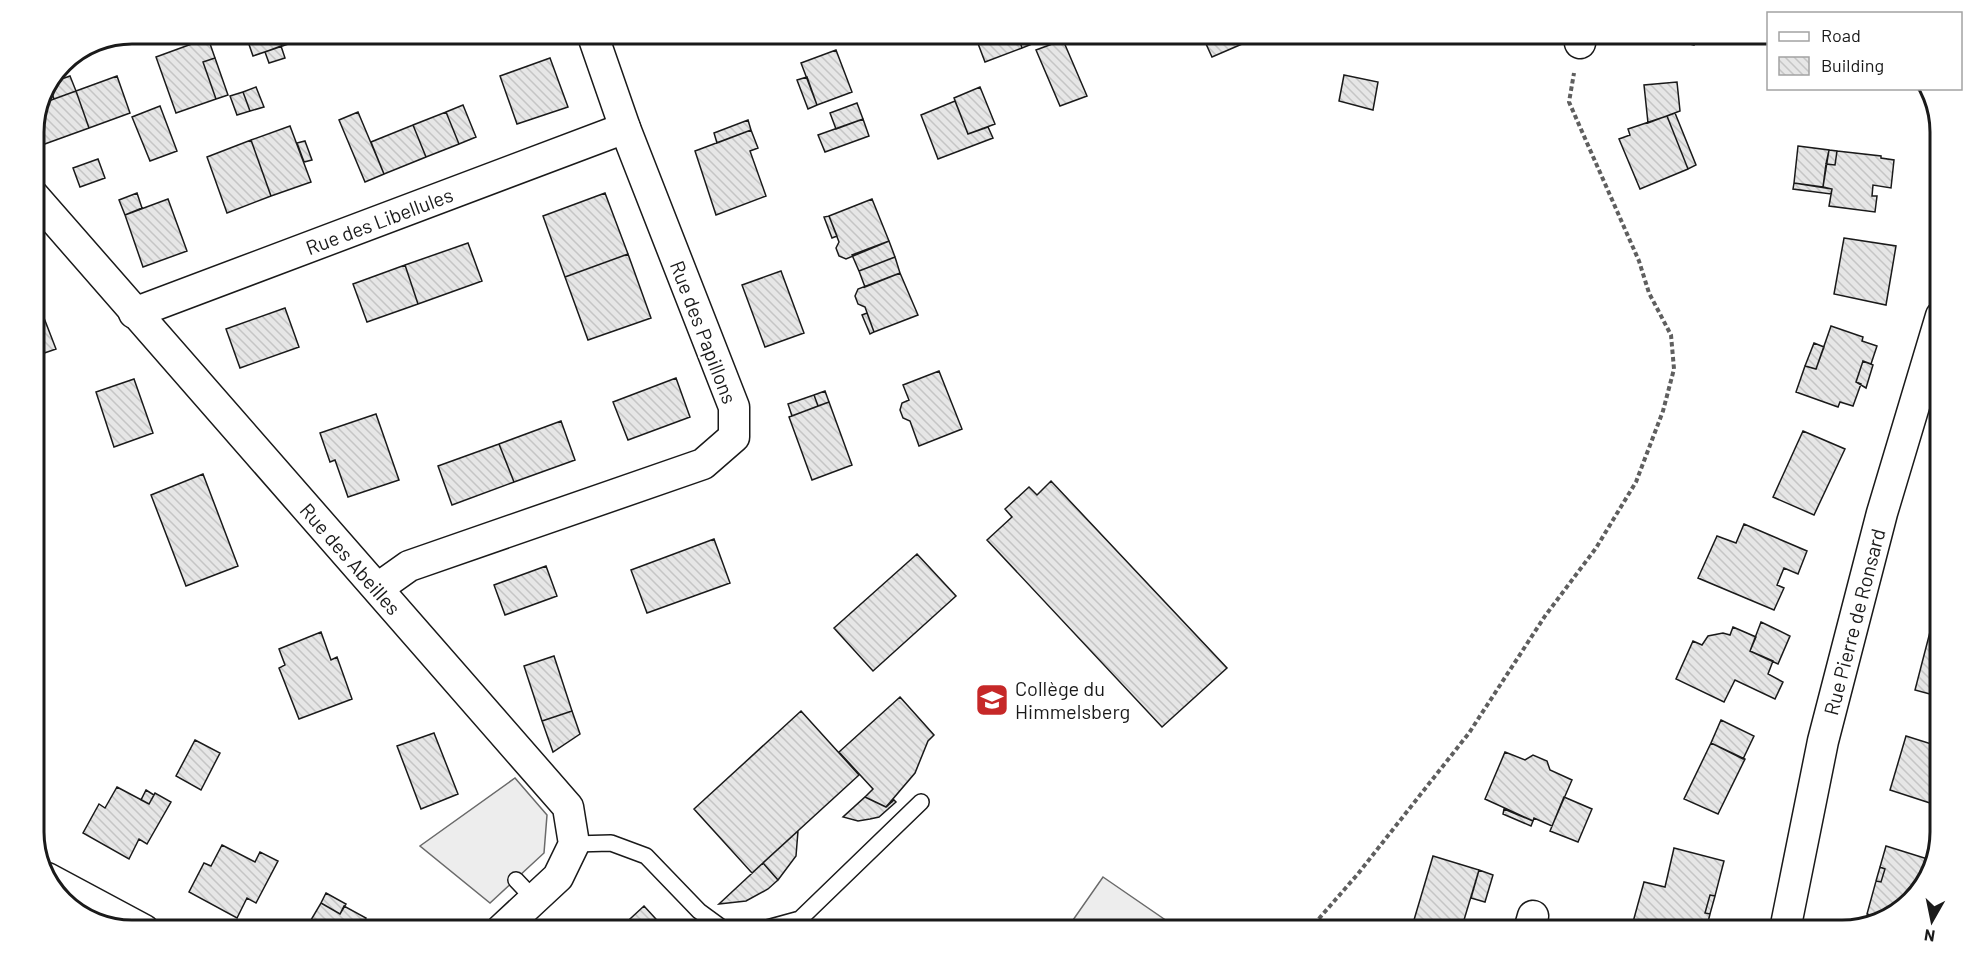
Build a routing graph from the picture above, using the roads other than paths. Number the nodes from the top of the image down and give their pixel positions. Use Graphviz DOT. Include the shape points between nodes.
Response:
graph roads {
  1 [pos="595,43"];
  2 [pos="625,128"];
  3 [pos="44,208"];
  4 [pos="134,313"];
  5 [pos="1930,353"];
  6 [pos="378,588"];
  7 [pos="921,802"];
  8 [pos="574,844"];
  9 [pos="62,886"];
  10 [pos="124,919"];
  11 [pos="507,920"];
  12 [pos="712,920"];
  13 [pos="796,920"];
  14 [pos="1787,920"];
  1 -- 2 [label="street, Rue des Papillons"];
  2 -- 4 [label="street, Rue des Libellules"];
  2 -- 6 [label="street, Rue des Papillons" via="734,406 734,437 703,464 408,566"];
  3 -- 4 [label="street, Rue des Abeilles"];
  4 -- 6 [label="street, Rue des Abeilles"];
  5 -- 14 [label="street, Rue Pierre de Ronsard" via="1882,513 1822,741"];
  6 -- 8 [label="street, Rue des Abeilles" via="568,807"];
  7 -- 13 [label="lane"];
  8 -- 11 [label="street" via="558,877 525,889"];
  8 -- 12 [label="lane" via="611,843 646,856"];
  9 -- 10 [label="street"];
}
